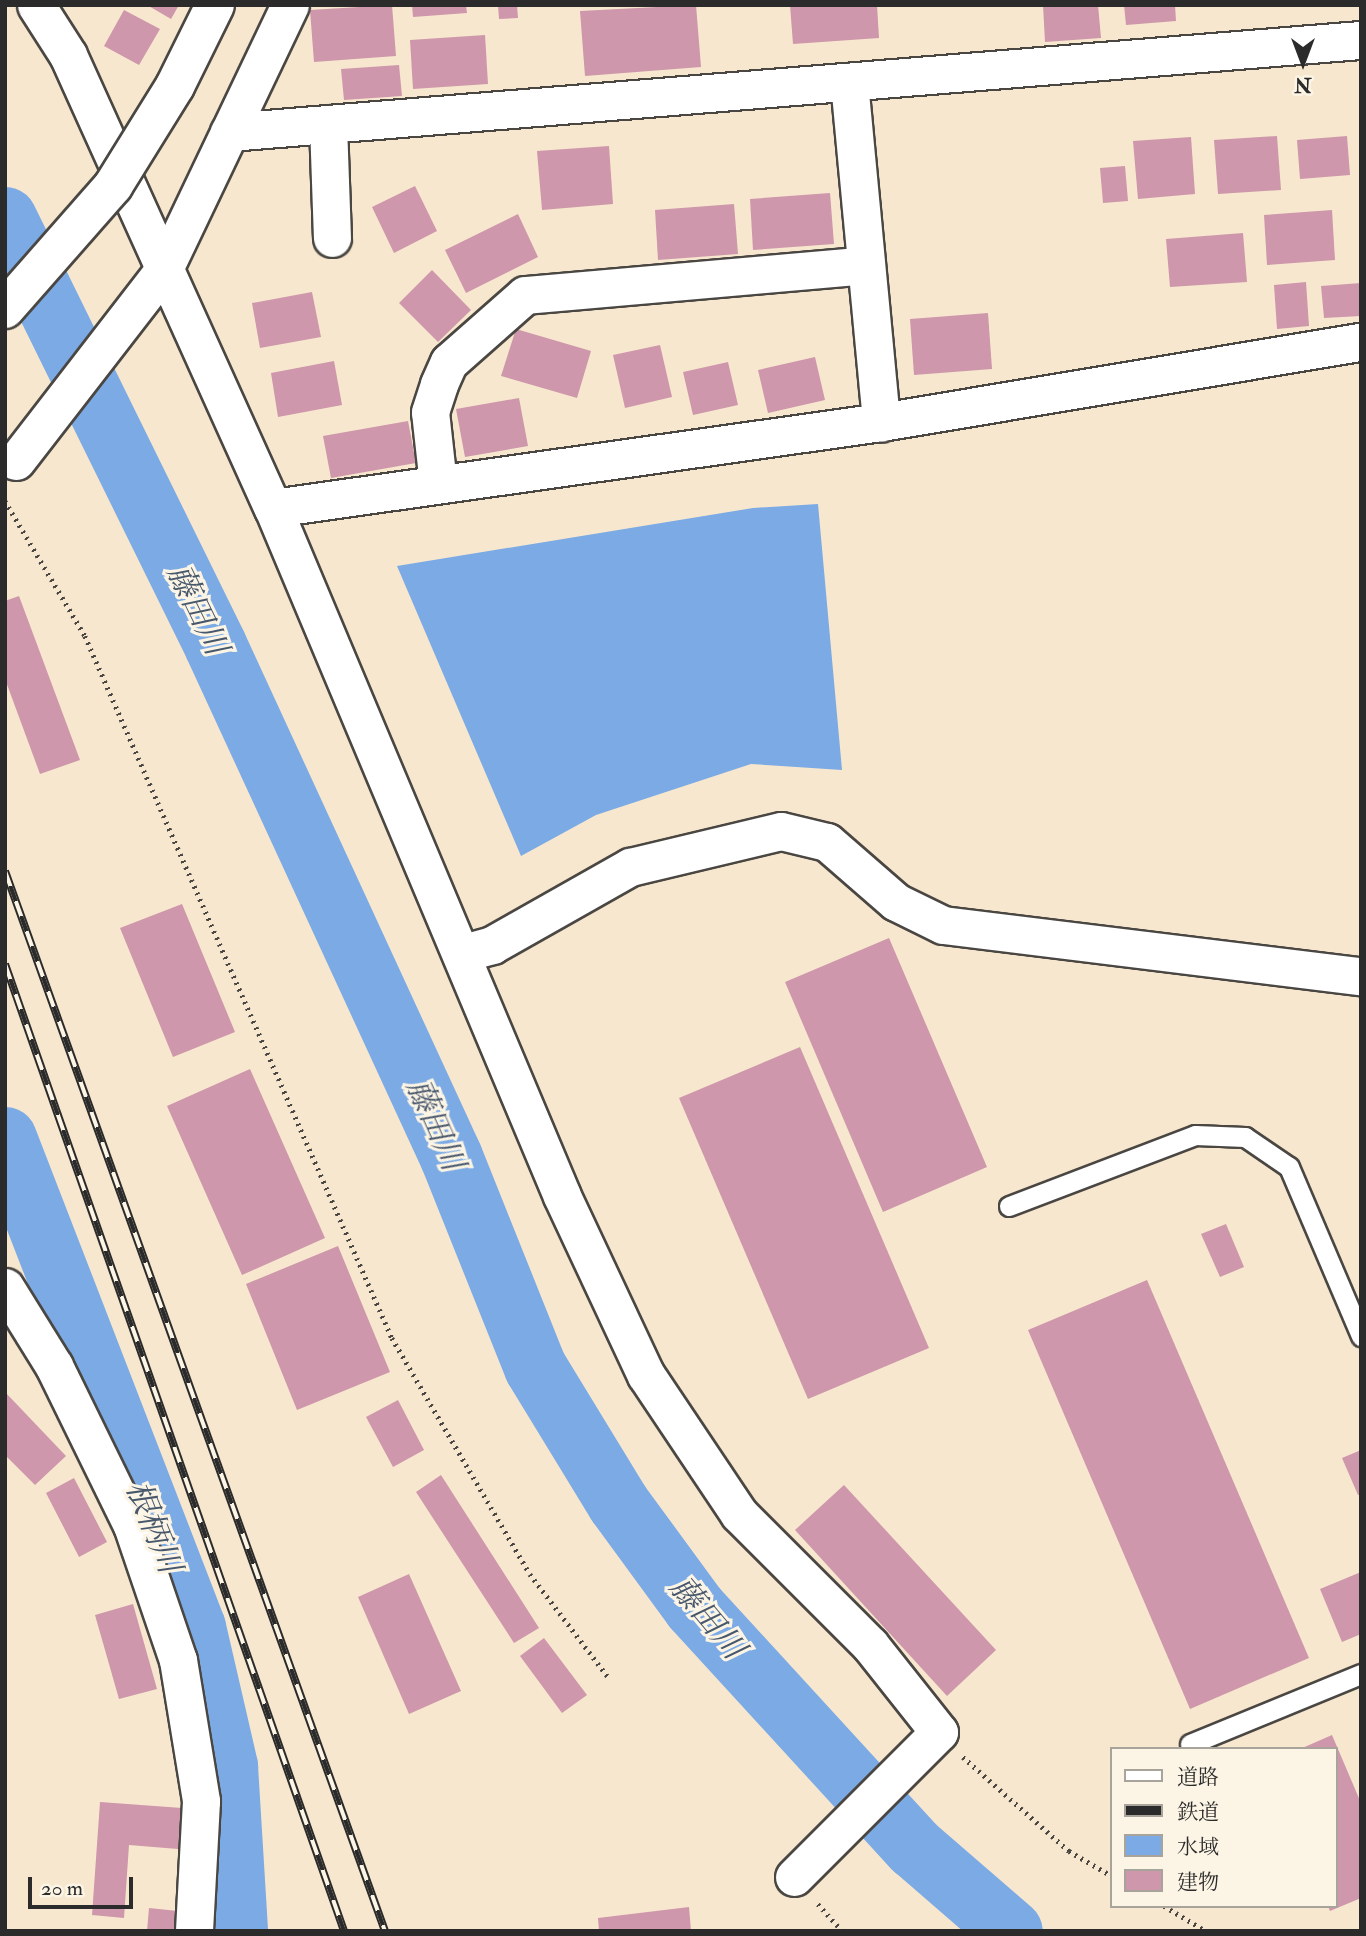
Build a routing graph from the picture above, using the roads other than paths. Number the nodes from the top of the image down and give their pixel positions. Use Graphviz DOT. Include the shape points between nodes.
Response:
graph roads {
  1 [pos="36,5"];
  2 [pos="215,5"];
  3 [pos="290,5"];
  4 [pos="1361,40"];
  5 [pos="849,82"];
  6 [pos="328,124"];
  7 [pos="229,132"];
  8 [pos="332,238"];
  9 [pos="866,265"];
  10 [pos="155,278"];
  11 [pos="5,309"];
  12 [pos="1361,342"];
  13 [pos="881,422"];
  14 [pos="16,461"];
  15 [pos="438,484"];
  16 [pos="273,508"];
  17 [pos="463,953"];
  18 [pos="1361,976"];
  19 [pos="1009,1206"];
  20 [pos="5,1287"];
  21 [pos="15,1315"];
  22 [pos="1361,1336"];
  23 [pos="1361,1674"];
  24 [pos="1190,1744"];
  25 [pos="794,1877"];
  26 [pos="194,1931"];
  1 -- 10 [label="street" via="68,55"];
  2 -- 11 [label="street, bridge" via="175,86 113,186"];
  3 -- 7 [label="street"];
  4 -- 5 [label="street"];
  5 -- 6 [label="street"];
  5 -- 9 [label="street"];
  6 -- 7 [label="street"];
  6 -- 8 [label="street"];
  7 -- 10 [label="street"];
  9 -- 13 [label="street"];
  9 -- 15 [label="street" via="525,295 449,362 430,412"];
  10 -- 14 [label="street"];
  10 -- 16 [label="street"];
  12 -- 13 [label="street"];
  13 -- 15 [label="street"];
  15 -- 16 [label="street"];
  16 -- 17 [label="street"];
  17 -- 18 [label="street" via="492,945 630,867 781,831 827,842 896,902 943,925"];
  17 -- 25 [label="street" via="562,1196 646,1376 738,1514 870,1645 939,1732"];
  19 -- 22 [label="lane" via="1195,1135 1245,1137 1289,1167"];
  20 -- 21 [label="street"];
  21 -- 26 [label="street" via="132,1525 178,1660 201,1801"];
  23 -- 24 [label="lane"];
}
